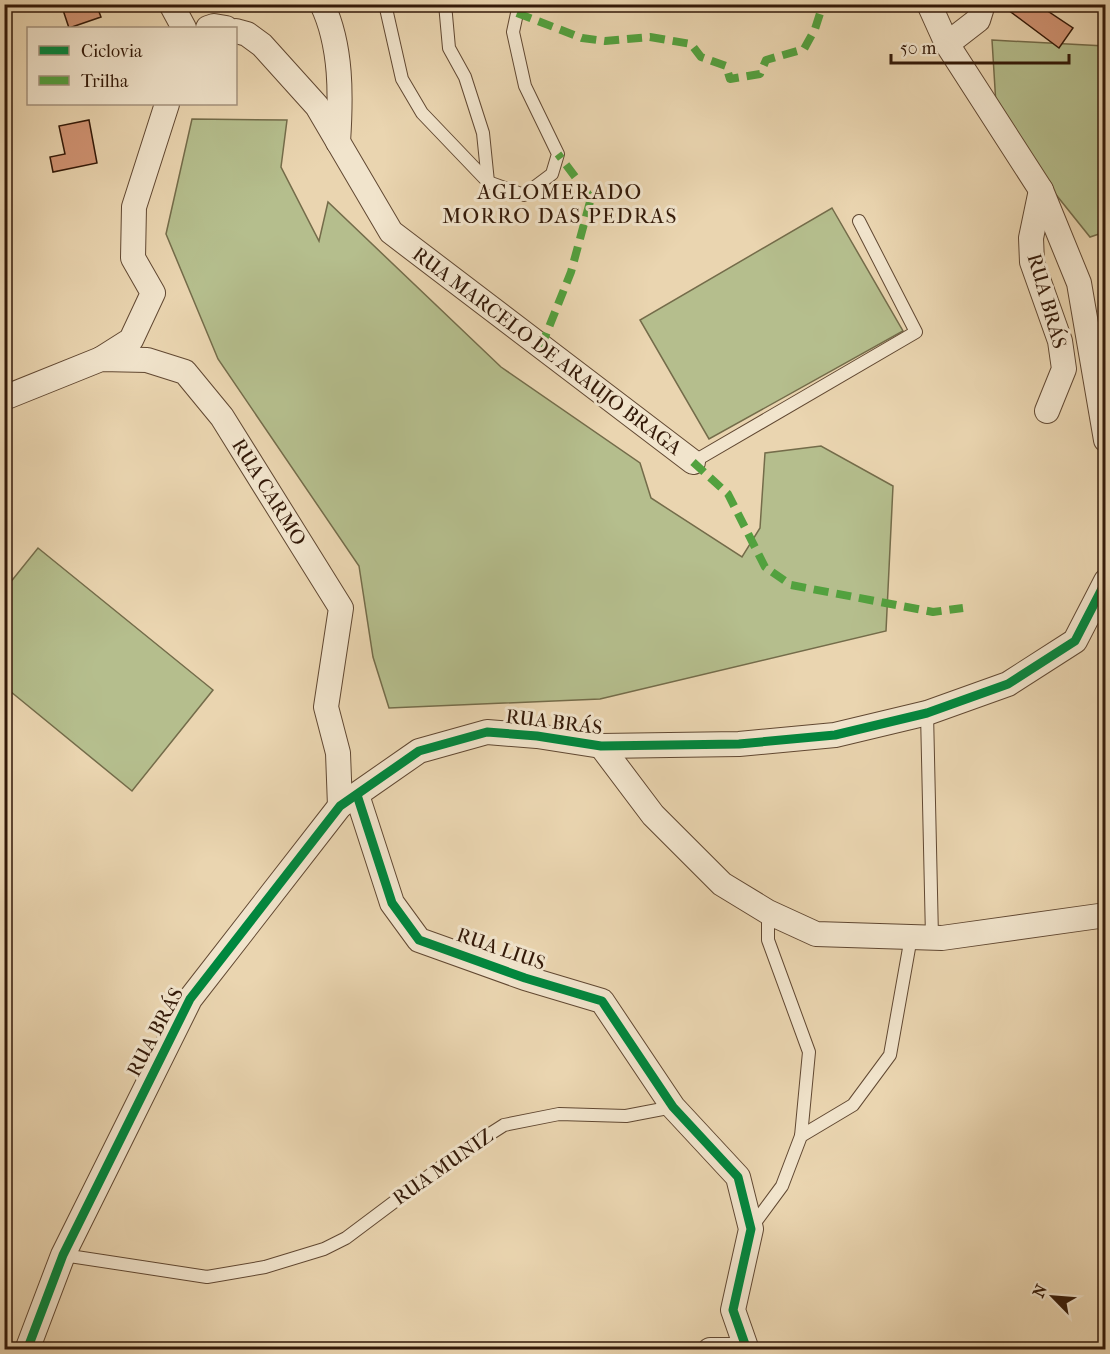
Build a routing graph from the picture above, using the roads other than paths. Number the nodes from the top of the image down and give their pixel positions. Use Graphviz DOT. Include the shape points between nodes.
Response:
graph roads {
  1 [pos="171,4"];
  2 [pos="322,4"];
  3 [pos="385,4"];
  4 [pos="444,4"];
  5 [pos="929,4"];
  6 [pos="983,4"];
  7 [pos="518,9"];
  8 [pos="183,27"];
  9 [pos="237,31"];
  10 [pos="947,44"];
  11 [pos="166,105"];
  12 [pos="338,142"];
  13 [pos="488,182"];
  14 [pos="1041,190"];
  15 [pos="859,221"];
  16 [pos="101,358"];
  17 [pos="4,398"];
  18 [pos="1047,411"];
  19 [pos="1106,440"];
  20 [pos="693,462"];
  21 [pos="1106,581"];
  22 [pos="927,713"];
  23 [pos="601,747"];
  24 [pos="348,800"];
  25 [pos="768,912"];
  26 [pos="1106,915"];
  27 [pos="921,937"];
  28 [pos="673,1107"];
  29 [pos="801,1137"];
  30 [pos="751,1229"];
  31 [pos="63,1255"];
  32 [pos="27,1350"];
  33 [pos="710,1350"];
  34 [pos="745,1350"];
  1 -- 8 [label="street"];
  2 -- 12 [label="street" via="329,18 341,91"];
  3 -- 13 [label="lane" via="402,78 422,113"];
  4 -- 13 [label="lane" via="449,48 465,77 483,133"];
  5 -- 10 [label="street, RUA BRÁS"];
  6 -- 10 [label="street" via="978,20"];
  7 -- 13 [label="lane" via="513,32 525,86 558,154 552,174 524,195"];
  9 -- 12 [label="street, RUA MARCELO DE ARAUJO BRAGA" via="247,33 262,45 317,106"];
  10 -- 14 [label="street, RUA BRÁS"];
  11 -- 16 [label="street" via="134,207 133,258 153,293 131,340"];
  12 -- 20 [label="street, RUA MARCELO DE ARAUJO BRAGA" via="391,232"];
  14 -- 18 [label="street, RUA BRÁS" via="1031,238 1032,262 1060,341 1064,369"];
  14 -- 19 [label="street, RUA BRÁS" via="1079,283"];
  15 -- 20 [label="lane, RUA MARCELO DE ARAUJO BRAGA" via="916,332"];
  16 -- 17 [label="street, RUA CARMO"];
  16 -- 24 [label="street, RUA CARMO" via="147,360 185,372 222,417 341,608 326,707"];
  21 -- 22 [label="street, RUA BRÁS" via="1075,641 1008,684"];
  22 -- 23 [label="street, RUA BRÁS" via="835,735 739,744"];
  22 -- 27 [label="lane"];
  23 -- 24 [label="street, RUA BRÁS" via="487,732 419,751"];
  23 -- 25 [label="street" via="654,814 722,884"];
  24 -- 28 [label="street, RUA LIUS" via="392,903 419,940 602,1001"];
  24 -- 31 [label="street, RUA BRÁS" via="190,999"];
  25 -- 27 [label="street" via="816,934"];
  25 -- 29 [label="lane" via="768,940 809,1052"];
  26 -- 27 [label="street"];
  27 -- 29 [label="lane" via="890,1055 853,1106"];
  28 -- 30 [label="street" via="738,1177"];
  28 -- 31 [label="lane, RUA MUNIZ" via="626,1116 559,1114 504,1125 454,1157 346,1238 265,1267 207,1277"];
  29 -- 30 [label="lane" via="782,1186"];
  30 -- 34 [label="street" via="733,1310"];
  31 -- 32 [label="street, RUA BRÁS"];
  33 -- 34 [label="street"];
}
